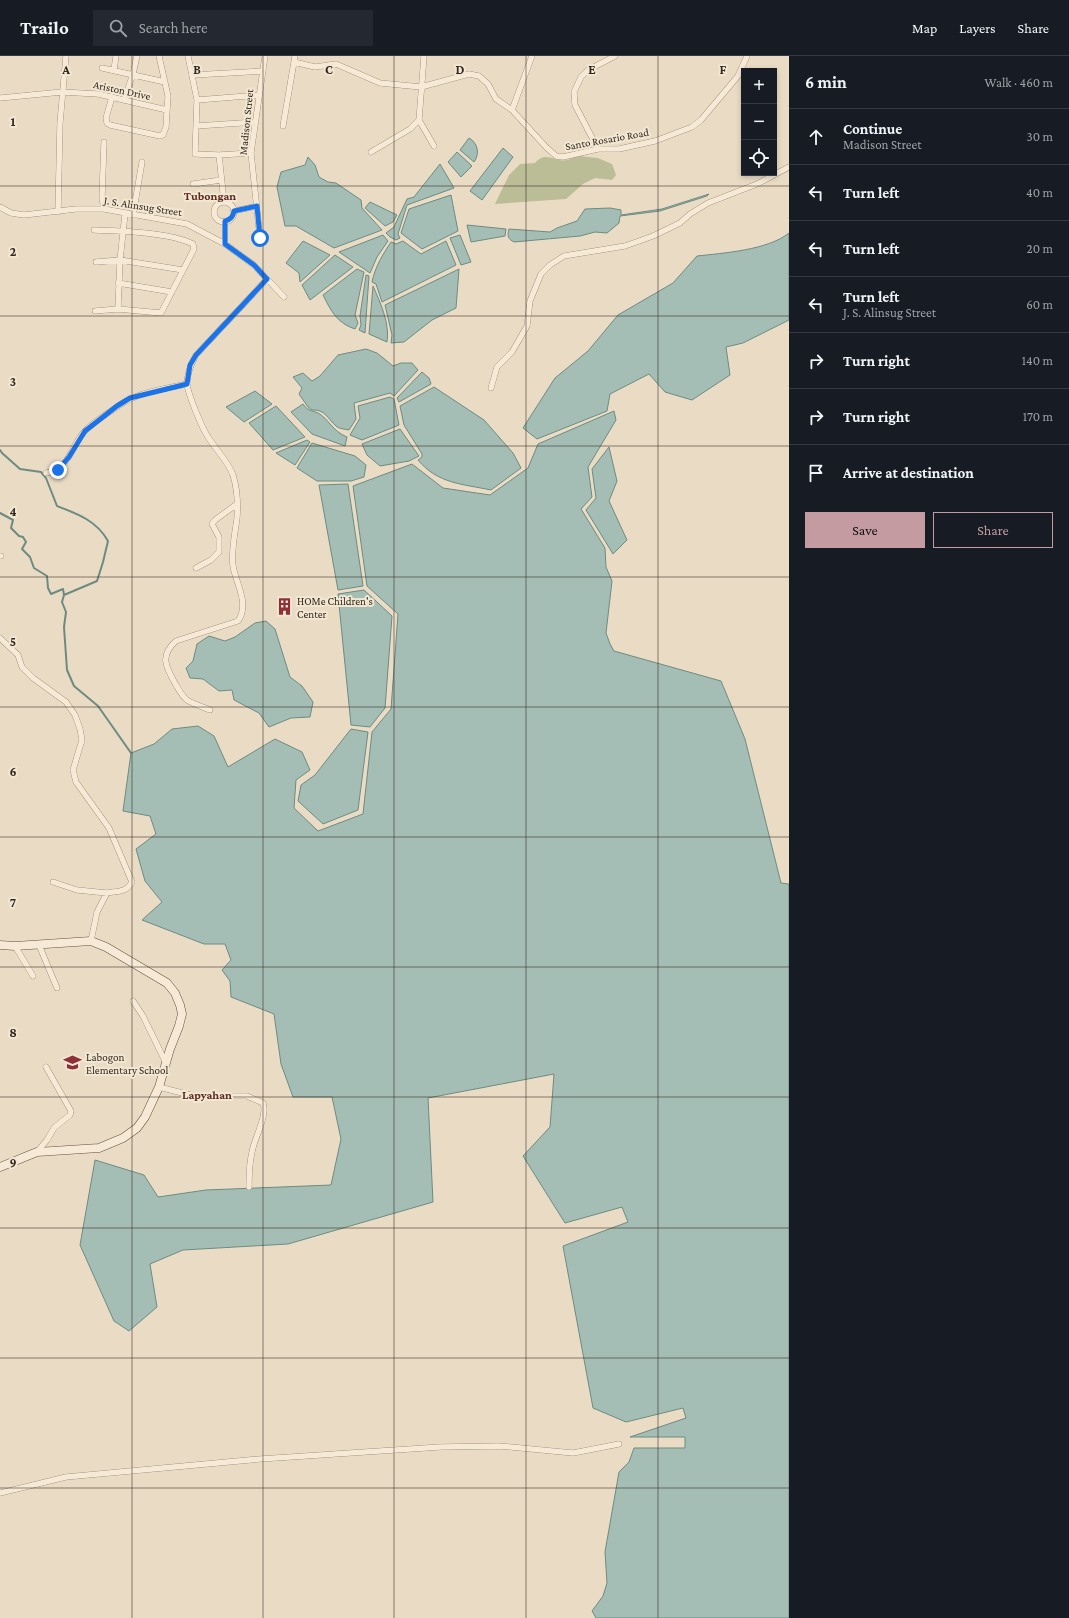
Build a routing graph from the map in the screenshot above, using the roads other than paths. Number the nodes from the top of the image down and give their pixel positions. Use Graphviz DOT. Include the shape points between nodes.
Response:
graph roads {
  1 [pos="66,56"];
  2 [pos="116,56"];
  3 [pos="137,56"];
  4 [pos="159,56"];
  5 [pos="188,56"];
  6 [pos="265,56"];
  7 [pos="424,56"];
  8 [pos="532,56"];
  9 [pos="615,56"];
  10 [pos="747,56"];
  11 [pos="295,59"];
  12 [pos="102,68"];
  13 [pos="114,70"];
  14 [pos="263,71"];
  15 [pos="133,74"];
  16 [pos="193,75"];
  17 [pos="165,82"];
  18 [pos="421,88"];
  19 [pos="62,92"];
  20 [pos="258,95"];
  21 [pos="112,97"];
  22 [pos="0,98"];
  23 [pos="124,100"];
  24 [pos="197,100"];
  25 [pos="167,110"];
  26 [pos="512,110"];
  27 [pos="420,120"];
  28 [pos="256,122"];
  29 [pos="196,126"];
  30 [pos="283,126"];
  31 [pos="104,142"];
  32 [pos="434,146"];
  33 [pos="598,149"];
  34 [pos="371,152"];
  35 [pos="251,153"];
  36 [pos="219,155"];
  37 [pos="142,162"];
  38 [pos="789,167"];
  39 [pos="221,180"];
  40 [pos="192,184"];
  41 [pos="224,202"];
  42 [pos="257,206"];
  43 [pos="0,207"];
  44 [pos="104,210"];
  45 [pos="234,211"];
  46 [pos="58,212"];
  47 [pos="125,214"];
  48 [pos="133,214"];
  49 [pos="225,221"];
  50 [pos="94,230"];
  51 [pos="123,231"];
  52 [pos="260,238"];
  53 [pos="225,244"];
  54 [pos="120,260"];
  55 [pos="96,262"];
  56 [pos="183,270"];
  57 [pos="267,279"];
  58 [pos="118,283"];
  59 [pos="172,292"];
  60 [pos="284,297"];
  61 [pos="118,309"];
  62 [pos="95,311"];
  63 [pos="187,384"];
  64 [pos="492,388"];
  65 [pos="46,473"];
  66 [pos="236,504"];
  67 [pos="196,568"];
  68 [pos="0,638"];
  69 [pos="210,710"];
  70 [pos="53,882"];
  71 [pos="107,893"];
  72 [pos="90,941"];
  73 [pos="39,944"];
  74 [pos="0,945"];
  75 [pos="15,946"];
  76 [pos="33,976"];
  77 [pos="57,988"];
  78 [pos="133,1001"];
  79 [pos="166,1063"];
  80 [pos="46,1067"];
  81 [pos="159,1087"];
  82 [pos="36,1152"];
  83 [pos="0,1167"];
  84 [pos="249,1187"];
  85 [pos="619,1444"];
  86 [pos="0,1492"];
  1 -- 19 [label="street"];
  2 -- 13 [label="street"];
  3 -- 15 [label="street"];
  4 -- 17 [label="street"];
  5 -- 16 [label="street"];
  6 -- 14 [label="street, Madison Street"];
  7 -- 18 [label="street"];
  8 -- 26 [label="street"];
  9 -- 33 [label="street" via="588,70 581,77 574,92 575,105"];
  10 -- 33 [label="street, Santo Rosario Road" via="738,76 692,127 655,141 619,149"];
  11 -- 18 [label="street" via="315,67 336,64 380,83"];
  11 -- 30 [label="street"];
  12 -- 13 [label="street"];
  13 -- 15 [label="street"];
  14 -- 16 [label="street"];
  14 -- 20 [label="street, Madison Street"];
  15 -- 17 [label="street"];
  15 -- 23 [label="street"];
  16 -- 24 [label="street"];
  17 -- 25 [label="street"];
  18 -- 26 [label="street, Santo Rosario Road" via="469,74 479,76 488,84 496,99"];
  18 -- 27 [label="street"];
  19 -- 21 [label="street, Ariston Drive"];
  19 -- 22 [label="street, Ariston Drive"];
  19 -- 46 [label="street"];
  20 -- 24 [label="street"];
  20 -- 28 [label="street, Madison Street"];
  21 -- 23 [label="street, Ariston Drive"];
  21 -- 25 [label="street" via="106,118 110,125 160,136 165,132"];
  23 -- 25 [label="street, Ariston Drive"];
  24 -- 29 [label="street"];
  26 -- 33 [label="street, Santo Rosario Road" via="556,156"];
  27 -- 32 [label="street"];
  27 -- 34 [label="street" via="410,129"];
  28 -- 29 [label="street"];
  28 -- 35 [label="street, Madison Street"];
  29 -- 36 [label="street" via="196,155"];
  31 -- 44 [label="street"];
  35 -- 36 [label="street"];
  35 -- 42 [label="street, Madison Street"];
  36 -- 39 [label="street"];
  37 -- 48 [label="street"];
  38 -- 64 [label="street" via="757,184 708,203 680,223 653,236 625,246 564,256 550,265 541,274 530,301 526,326 512,352 496,367"];
  39 -- 40 [label="street"];
  39 -- 41 [label="street"];
  41 -- 45 [label="street" via="232,206"];
  41 -- 49 [label="street" via="219,203 214,212 216,217"];
  42 -- 45 [label="street"];
  42 -- 52 [label="street, Madison Street"];
  43 -- 46 [label="street, J. S. Alinsug Street" via="18,215"];
  44 -- 46 [label="street, J. S. Alinsug Street"];
  44 -- 47 [label="street, J. S. Alinsug Street"];
  45 -- 49 [label="street" via="230,220"];
  47 -- 48 [label="street, J. S. Alinsug Street"];
  47 -- 51 [label="street"];
  48 -- 53 [label="street, J. S. Alinsug Street" via="187,224"];
  49 -- 53 [label="street"];
  50 -- 51 [label="street"];
  51 -- 54 [label="street"];
  51 -- 56 [label="street" via="179,238 192,244 194,249"];
  53 -- 57 [label="street, J. S. Alinsug Street" via="254,265"];
  54 -- 55 [label="street"];
  54 -- 56 [label="street"];
  54 -- 58 [label="street"];
  56 -- 59 [label="street"];
  57 -- 60 [label="street, J. S. Alinsug Street"];
  57 -- 63 [label="street" via="196,355 190,365"];
  58 -- 59 [label="street"];
  58 -- 61 [label="street"];
  59 -- 61 [label="street" via="161,313"];
  61 -- 62 [label="street"];
  63 -- 65 [label="street" via="123,402 85,431 58,470"];
  63 -- 66 [label="street" via="207,436 232,475"];
  66 -- 67 [label="street" via="212,524 218,537 219,552"];
  66 -- 69 [label="street" via="237,516 232,550 243,605 242,615 238,621 176,641 170,646 165,658 166,668 180,692 187,700"];
  68 -- 71 [label="street" via="18,655 22,667 66,702 75,715 82,740 73,770 76,782 109,828 132,882 129,888"];
  70 -- 71 [label="street" via="77,890"];
  71 -- 72 [label="street" via="97,912"];
  72 -- 73 [label="street"];
  72 -- 79 [label="street" via="106,947 167,983 175,993 182,1014"];
  73 -- 75 [label="street"];
  73 -- 77 [label="street"];
  74 -- 75 [label="street"];
  75 -- 76 [label="street"];
  78 -- 79 [label="street"];
  79 -- 81 [label="street"];
  80 -- 82 [label="street" via="71,1111"];
  81 -- 82 [label="street" via="145,1117 137,1128 123,1138 99,1148"];
  81 -- 84 [label="street" via="194,1096 247,1096 263,1103 264,1115 251,1157"];
  82 -- 83 [label="street"];
  85 -- 86 [label="street" via="573,1453 492,1446 260,1459 66,1477"];
}
